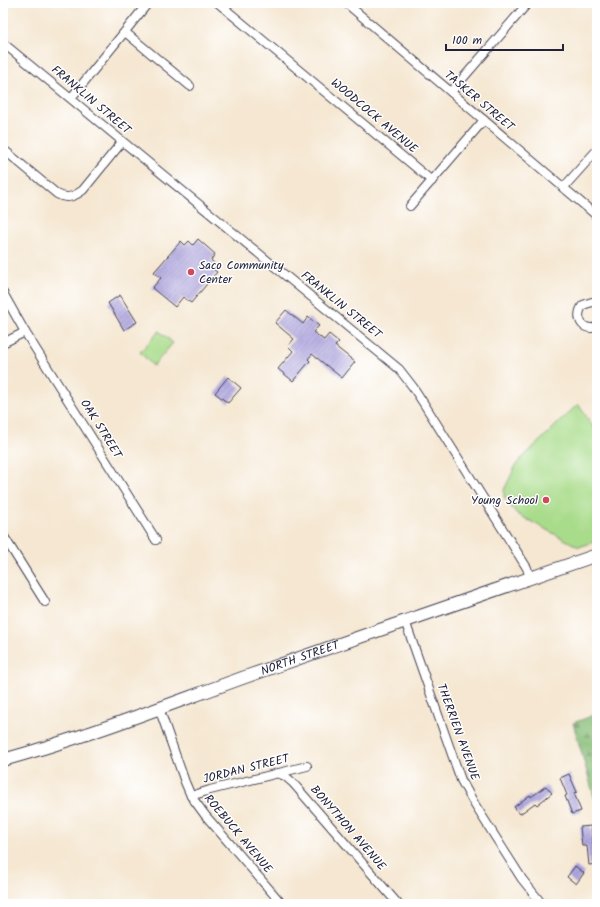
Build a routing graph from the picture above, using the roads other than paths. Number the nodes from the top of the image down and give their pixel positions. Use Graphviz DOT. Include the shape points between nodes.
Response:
graph roads {
  1 [pos="148,3"];
  2 [pos="218,3"];
  3 [pos="346,3"];
  4 [pos="528,3"];
  5 [pos="125,32"];
  6 [pos="3,43"];
  7 [pos="190,86"];
  8 [pos="451,92"];
  9 [pos="70,98"];
  10 [pos="484,120"];
  11 [pos="122,142"];
  12 [pos="3,149"];
  13 [pos="597,150"];
  14 [pos="432,181"];
  15 [pos="563,188"];
  16 [pos="410,206"];
  17 [pos="597,216"];
  18 [pos="3,293"];
  19 [pos="597,303"];
  20 [pos="597,328"];
  21 [pos="25,332"];
  22 [pos="3,343"];
  23 [pos="3,536"];
  24 [pos="156,540"];
  25 [pos="597,555"];
  26 [pos="530,578"];
  27 [pos="44,602"];
  28 [pos="405,621"];
  29 [pos="159,708"];
  30 [pos="4,758"];
  31 [pos="307,766"];
  32 [pos="277,773"];
  33 [pos="191,796"];
  34 [pos="282,904"];
  35 [pos="398,904"];
  36 [pos="542,904"];
  1 -- 5 [label="street"];
  2 -- 14 [label="street, WOODCOCK AVENUE"];
  3 -- 8 [label="street, TASKER STREET"];
  4 -- 8 [label="street"];
  5 -- 7 [label="street"];
  5 -- 9 [label="street"];
  6 -- 9 [label="street, FRANKLIN STREET"];
  8 -- 10 [label="street, TASKER STREET"];
  9 -- 11 [label="street, FRANKLIN STREET"];
  10 -- 14 [label="street"];
  10 -- 15 [label="street, TASKER STREET"];
  11 -- 12 [label="street" via="86,186 72,197 59,195"];
  11 -- 26 [label="street, FRANKLIN STREET" via="399,369 439,427 527,568"];
  13 -- 15 [label="street"];
  14 -- 16 [label="street"];
  15 -- 17 [label="street, TASKER STREET"];
  18 -- 21 [label="street, OAK STREET"];
  19 -- 20 [label="street" via="583,305 579,318 587,328"];
  21 -- 22 [label="street"];
  21 -- 24 [label="street, OAK STREET"];
  23 -- 27 [label="street"];
  25 -- 26 [label="main road, NORTH STREET"];
  26 -- 28 [label="main road, NORTH STREET"];
  28 -- 29 [label="main road, NORTH STREET"];
  28 -- 36 [label="street, THERRIEN AVENUE" via="459,776 522,879"];
  29 -- 30 [label="main road, NORTH STREET" via="95,732"];
  29 -- 33 [label="street, ROEBUCK AVENUE"];
  31 -- 32 [label="street, JORDAN STREET"];
  32 -- 33 [label="street, JORDAN STREET"];
  32 -- 35 [label="street, BONYTHON AVENUE" via="293,783"];
  33 -- 34 [label="street, ROEBUCK AVENUE"];
}
